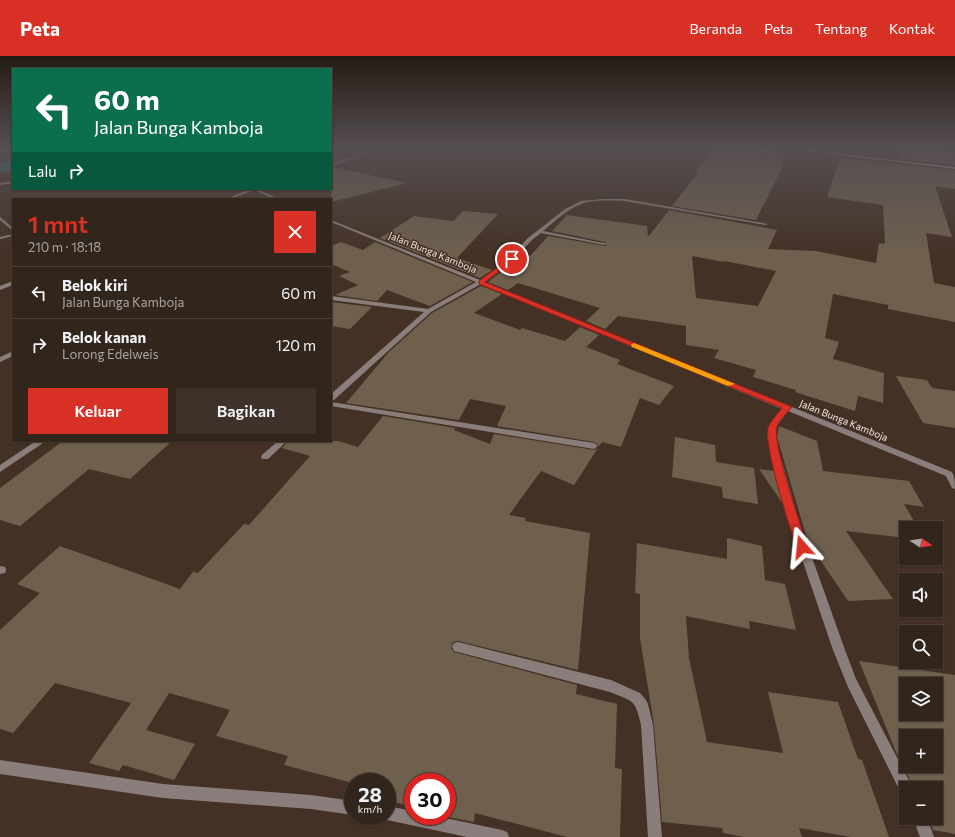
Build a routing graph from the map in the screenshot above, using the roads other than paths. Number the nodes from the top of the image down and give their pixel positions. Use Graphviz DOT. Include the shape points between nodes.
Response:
graph roads {
  1 [pos="251,190"];
  2 [pos="256,190"];
  3 [pos="230,198"];
  4 [pos="275,198"];
  5 [pos="0,218"];
  6 [pos="332,221"];
  7 [pos="766,224"];
  8 [pos="12,229"];
  9 [pos="539,231"];
  10 [pos="12,235"];
  11 [pos="0,238"];
  12 [pos="603,244"];
  13 [pos="481,282"];
  14 [pos="12,283"];
  15 [pos="0,288"];
  16 [pos="332,298"];
  17 [pos="429,311"];
  18 [pos="12,354"];
  19 [pos="0,360"];
  20 [pos="332,397"];
  21 [pos="332,404"];
  22 [pos="787,407"];
  23 [pos="40,442"];
  24 [pos="282,442"];
  25 [pos="594,446"];
  26 [pos="265,456"];
  27 [pos="0,469"];
  28 [pos="952,472"];
  29 [pos="955,486"];
  30 [pos="458,647"];
  31 [pos="0,767"];
  32 [pos="902,781"];
  33 [pos="344,807"];
  34 [pos="396,815"];
  35 [pos="923,825"];
  36 [pos="502,837"];
  37 [pos="655,837"];
  38 [pos="927,837"];
  1 -- 3 [label="street"];
  2 -- 4 [label="street"];
  5 -- 8 [label="street"];
  6 -- 13 [label="street, Jalan Bunga Kamboja"];
  7 -- 9 [label="street" via="634,202 602,200 574,205"];
  9 -- 12 [label="street"];
  9 -- 13 [label="street" via="512,259"];
  10 -- 11 [label="street"];
  13 -- 17 [label="street"];
  13 -- 22 [label="street, Jalan Bunga Kamboja"];
  14 -- 15 [label="street"];
  16 -- 17 [label="street"];
  17 -- 20 [label="street"];
  18 -- 19 [label="street"];
  21 -- 25 [label="street"];
  22 -- 28 [label="street, Jalan Bunga Kamboja"];
  22 -- 32 [label="street" via="773,426 771,437 794,521 852,683"];
  23 -- 27 [label="street"];
  24 -- 26 [label="street"];
  28 -- 29 [label="street"];
  30 -- 37 [label="street" via="611,686 636,697 642,704 647,724"];
  31 -- 33 [label="street" via="163,791"];
  34 -- 36 [label="street"];
  35 -- 38 [label="street"];
}
